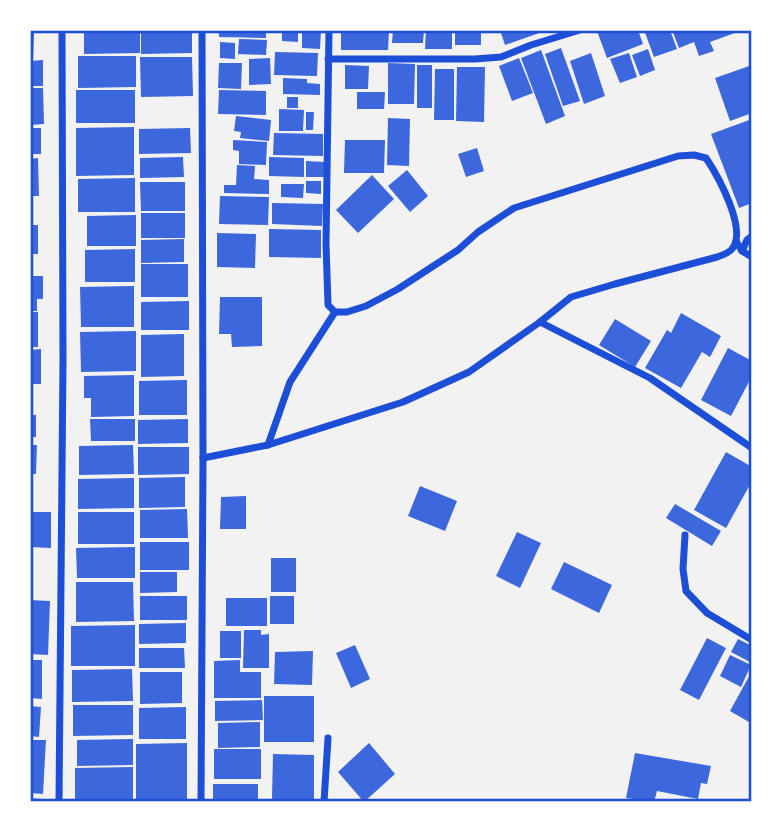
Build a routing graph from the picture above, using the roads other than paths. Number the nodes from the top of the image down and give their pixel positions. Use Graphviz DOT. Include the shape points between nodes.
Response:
graph roads {
  1 [pos="62,30"];
  2 [pos="202,30"];
  3 [pos="329,30"];
  4 [pos="580,30"];
  5 [pos="328,59"];
  6 [pos="752,236"];
  7 [pos="736,241"];
  8 [pos="743,251"];
  9 [pos="752,257"];
  10 [pos="335,312"];
  11 [pos="540,322"];
  12 [pos="268,445"];
  13 [pos="752,448"];
  14 [pos="203,458"];
  15 [pos="685,535"];
  16 [pos="752,640"];
  17 [pos="328,738"];
  18 [pos="59,802"];
  19 [pos="201,802"];
  20 [pos="324,802"];
  1 -- 18 [label="street"];
  2 -- 14 [label="street"];
  3 -- 5 [label="street"];
  4 -- 5 [label="street" via="501,57"];
  5 -- 10 [label="street" via="326,244 328,305"];
  6 -- 8 [label="street"];
  7 -- 8 [label="street"];
  7 -- 10 [label="street" via="736,223 718,175 706,158 678,156 514,208 398,289 366,306"];
  7 -- 11 [label="street" via="731,250 717,257 571,297"];
  8 -- 9 [label="street"];
  10 -- 12 [label="street" via="290,382"];
  11 -- 12 [label="street" via="469,372 403,402"];
  11 -- 13 [label="street" via="650,379"];
  12 -- 14 [label="street"];
  14 -- 19 [label="street"];
  15 -- 16 [label="street" via="686,591 707,613"];
  17 -- 20 [label="street"];
}
